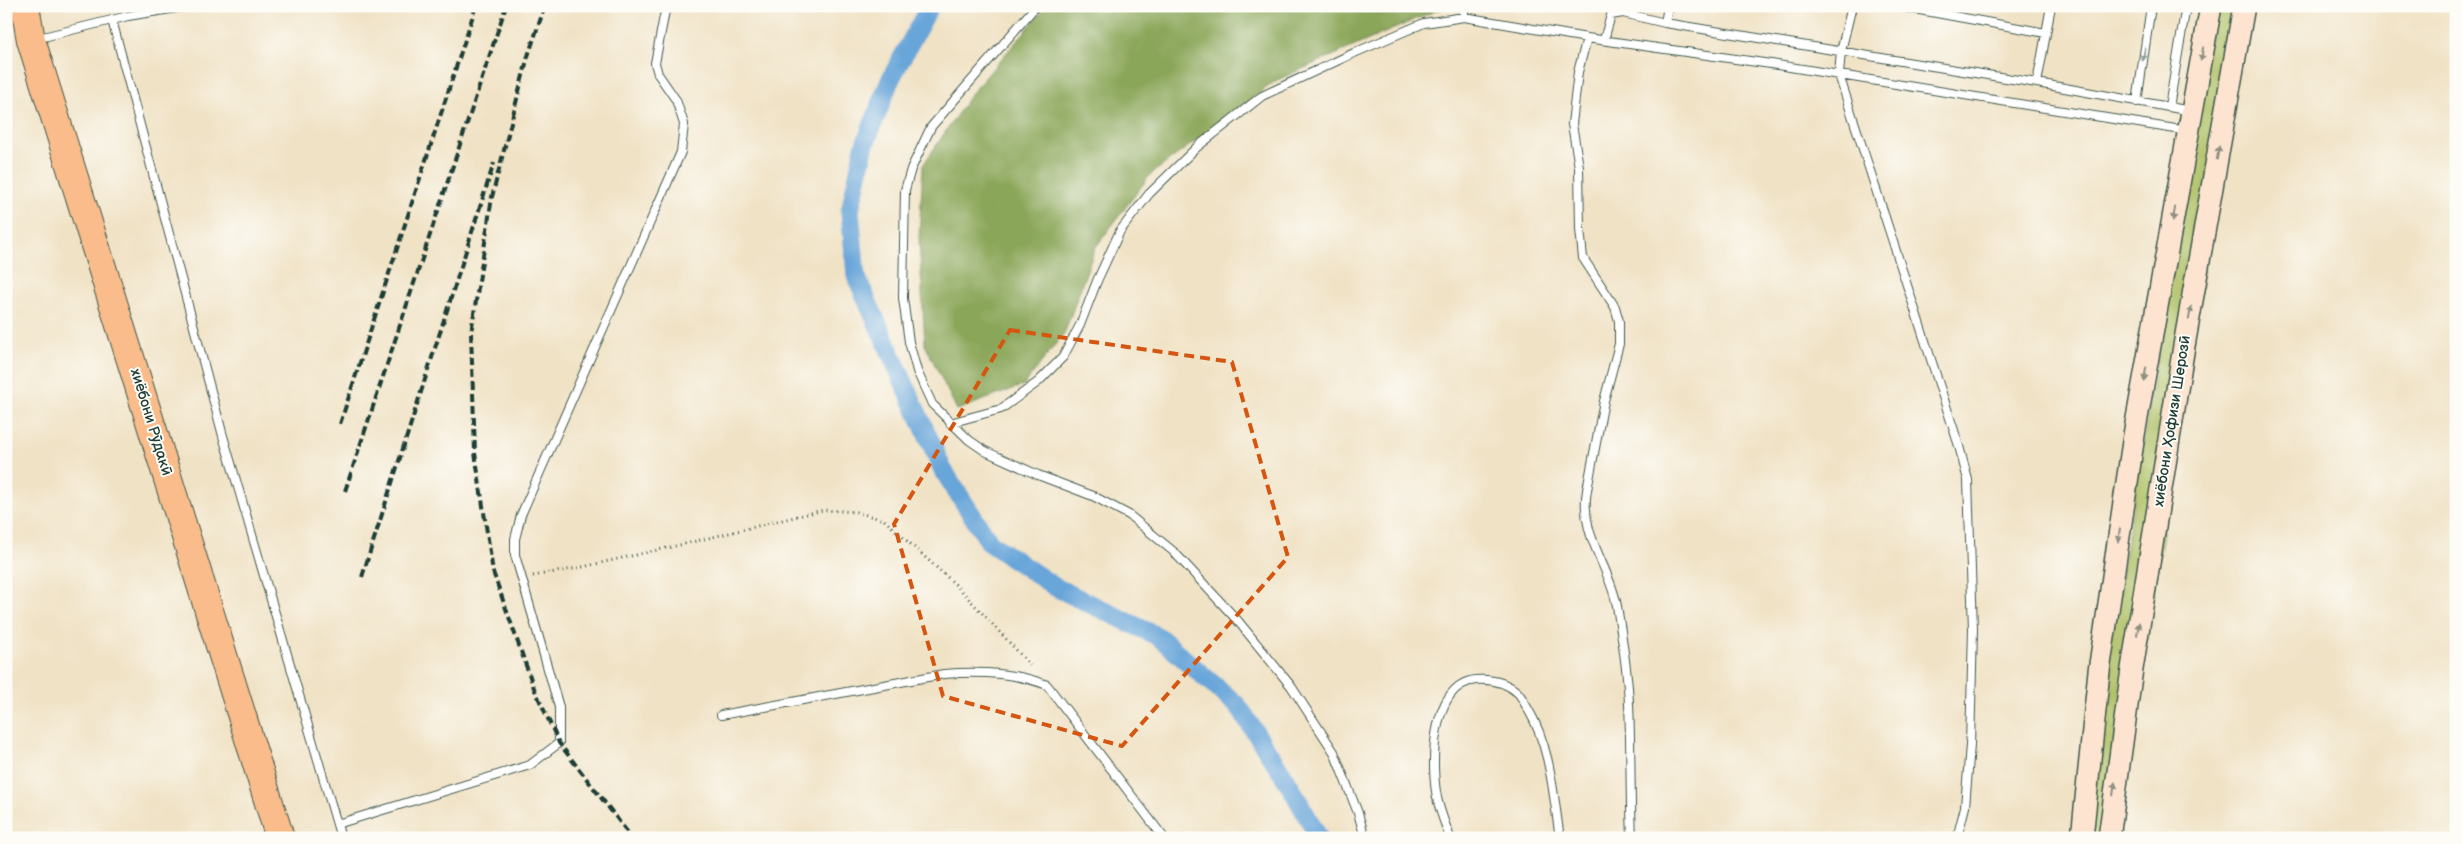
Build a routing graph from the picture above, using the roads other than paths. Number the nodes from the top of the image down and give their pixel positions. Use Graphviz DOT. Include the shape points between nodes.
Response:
graph roads {
  1 [pos="25,6"];
  2 [pos="190,6"];
  3 [pos="666,6"];
  4 [pos="1036,6"];
  5 [pos="1464,6"];
  6 [pos="1668,6"];
  7 [pos="1852,6"];
  8 [pos="1898,6"];
  9 [pos="2051,6"];
  10 [pos="2151,6"];
  11 [pos="2186,6"];
  12 [pos="2211,6"];
  13 [pos="2244,6"];
  14 [pos="1464,18"];
  15 [pos="112,20"];
  16 [pos="1665,23"];
  17 [pos="2046,33"];
  18 [pos="1587,38"];
  19 [pos="31,40"];
  20 [pos="1604,40"];
  21 [pos="1841,51"];
  22 [pos="1839,76"];
  23 [pos="2037,83"];
  24 [pos="2137,102"];
  25 [pos="2169,107"];
  26 [pos="2191,122"];
  27 [pos="950,423"];
  28 [pos="721,714"];
  29 [pos="337,824"];
  30 [pos="280,838"];
  31 [pos="341,838"];
  32 [pos="1164,838"];
  33 [pos="1365,838"];
  34 [pos="1450,838"];
  35 [pos="1560,838"];
  36 [pos="1632,838"];
  37 [pos="1956,838"];
  38 [pos="2082,838"];
  39 [pos="2108,838"];
  1 -- 19 [label="highway, хиёбони Рӯдакӣ"];
  2 -- 15 [label="lane"];
  3 -- 29 [label="lane" via="655,63 658,74 676,100 684,124 681,152 522,515 515,539 515,555 559,707 559,743 530,765"];
  4 -- 27 [label="lane" via="931,127 911,169 906,190 903,298 909,342 917,371 932,404"];
  5 -- 14 [label="lane"];
  6 -- 16 [label="lane"];
  7 -- 21 [label="lane"];
  8 -- 17 [label="lane"];
  9 -- 17 [label="lane"];
  10 -- 24 [label="lane, one-way"];
  11 -- 25 [label="lane"];
  12 -- 26 [label="main road, one-way"];
  39 -- 13 [label="main road, хиёбони Ҳофизи Шерозӣ, one-way" via="2182,356"];
  14 -- 18 [label="lane"];
  14 -- 27 [label="lane" via="1424,23 1262,96 1197,147 1149,194 1120,231 1080,325 1062,357 1038,382 1001,409"];
  15 -- 19 [label="lane"];
  15 -- 29 [label="lane" via="223,436"];
  16 -- 20 [label="lane" via="1617,13 1611,15"];
  16 -- 21 [label="lane"];
  17 -- 23 [label="lane"];
  18 -- 20 [label="lane"];
  18 -- 36 [label="lane" via="1578,72 1572,124 1579,167 1583,258 1615,307 1619,344 1588,481 1585,523 1613,592 1619,621 1629,702"];
  19 -- 30 [label="highway, хиёбони Рӯдакӣ"];
  20 -- 22 [label="lane"];
  21 -- 22 [label="lane"];
  21 -- 23 [label="lane"];
  22 -- 26 [label="lane"];
  22 -- 37 [label="lane" via="1968,480 1973,579 1970,745 1965,807"];
  23 -- 24 [label="lane"];
  24 -- 25 [label="lane"];
  25 -- 26 [label="lane"];
  26 -- 38 [label="main road, one-way" via="2134,435 2099,670"];
  27 -- 33 [label="lane" via="985,451 1093,496 1129,515 1174,552 1238,620 1291,686 1334,752"];
  28 -- 32 [label="lane" via="944,674 972,672 1020,676 1047,685"];
  29 -- 31 [label="lane"];
  34 -- 35 [label="lane" via="1438,801 1434,754 1440,712 1450,693 1468,681 1494,679 1518,693 1536,724 1548,760"];
}
